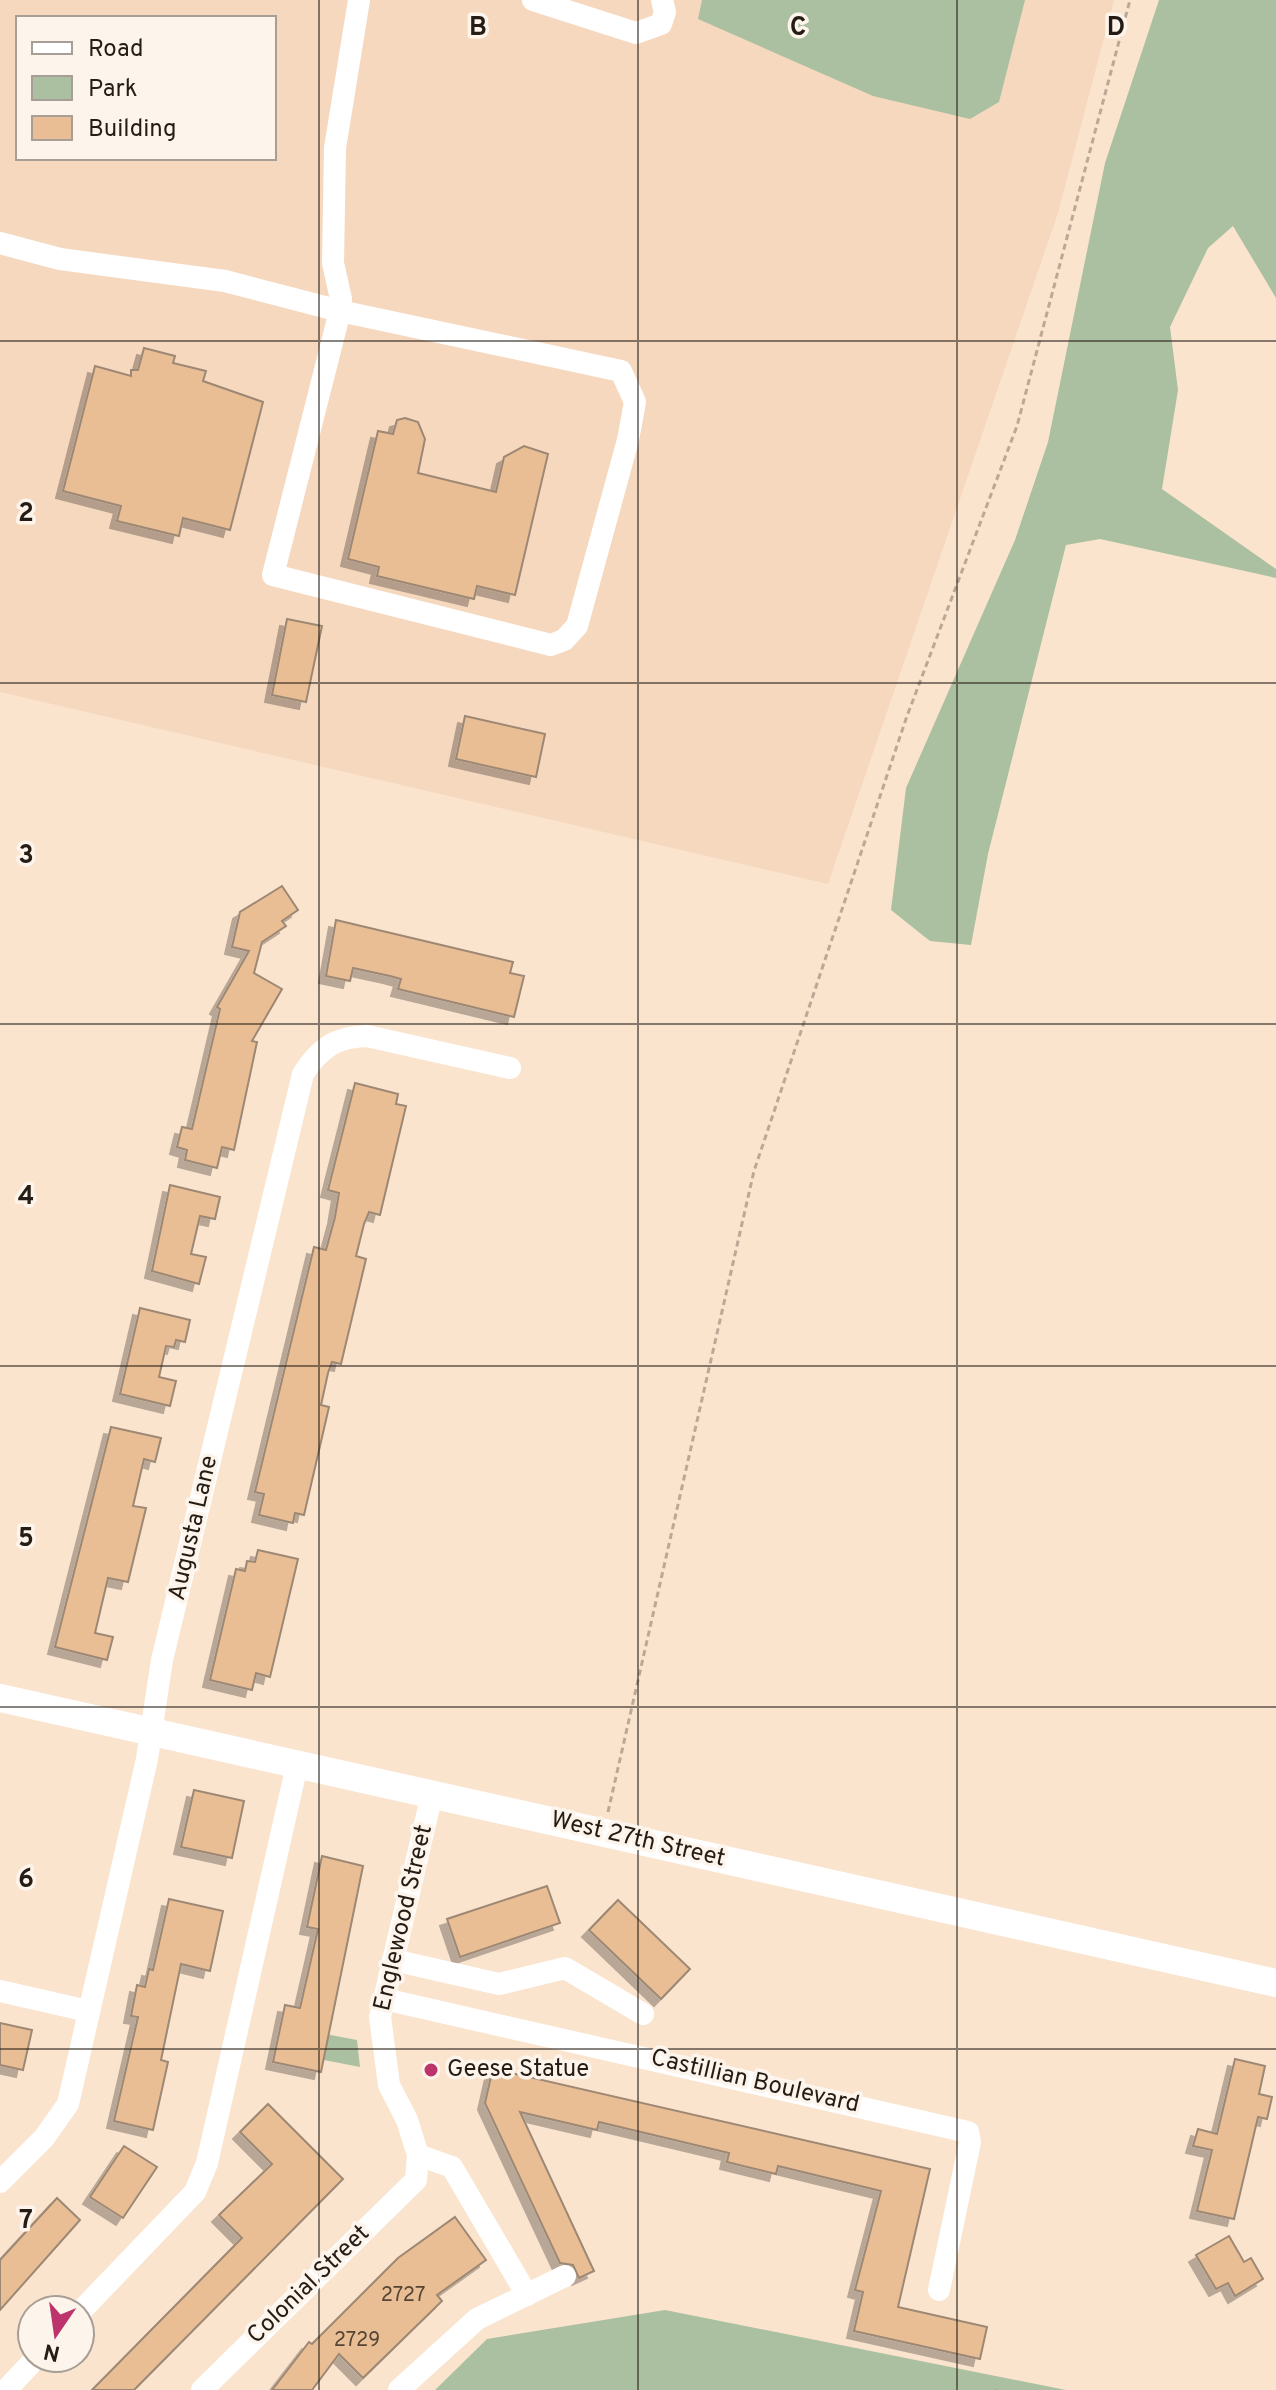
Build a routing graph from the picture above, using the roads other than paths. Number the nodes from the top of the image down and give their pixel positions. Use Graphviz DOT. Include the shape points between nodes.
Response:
graph roads {
  1 [pos="359,0"];
  2 [pos="533,0"];
  3 [pos="662,0"];
  4 [pos="0,243"];
  5 [pos="340,311"];
  6 [pos="510,1068"];
  7 [pos="0,1698"];
  8 [pos="150,1732"];
  9 [pos="297,1765"];
  10 [pos="432,1794"];
  11 [pos="393,1960"];
  12 [pos="1276,1983"];
  13 [pos="0,1991"];
  14 [pos="384,1999"];
  15 [pos="88,2011"];
  16 [pos="643,2014"];
  17 [pos="418,2155"];
  18 [pos="416,2180"];
  19 [pos="0,2182"];
  20 [pos="565,2276"];
  21 [pos="939,2290"];
  22 [pos="96,2295"];
  23 [pos="527,2295"];
  24 [pos="21,2374"];
  25 [pos="6,2390"];
  26 [pos="202,2390"];
  27 [pos="399,2390"];
  1 -- 5 [label="street" via="335,148 333,263"];
  2 -- 3 [label="street" via="636,33 661,24"];
  4 -- 5 [label="street" via="60,259 225,281"];
  5 -- 5 [label="street" via="273,575 551,645 564,640 577,626 628,440 635,402 628,379 601,364"];
  6 -- 8 [label="street, Augusta Lane" via="347,1036 316,1054 303,1074 163,1657"];
  7 -- 8 [label="main road, West 27th Street"];
  8 -- 9 [label="main road, West 27th Street"];
  8 -- 15 [label="street, Augusta Lane"];
  9 -- 10 [label="main road, West 27th Street"];
  9 -- 22 [label="street" via="207,2163 195,2192"];
  10 -- 11 [label="street, Englewood Street"];
  10 -- 12 [label="main road, West 27th Street"];
  11 -- 14 [label="street, Englewood Street"];
  11 -- 16 [label="street, Castillian Boulevard" via="499,1984 565,1968"];
  13 -- 15 [label="street"];
  14 -- 17 [label="street, Englewood Street" via="380,2017 389,2085"];
  14 -- 21 [label="street, Castillian Boulevard" via="968,2132"];
  15 -- 19 [label="street, Augusta Lane" via="68,2104 44,2138"];
  17 -- 18 [label="street, Englewood Street"];
  17 -- 23 [label="street" via="452,2167"];
  18 -- 26 [label="street, Colonial Street"];
  20 -- 23 [label="street"];
  23 -- 27 [label="street" via="477,2319"];
  24 -- 25 [label="street"];
}
